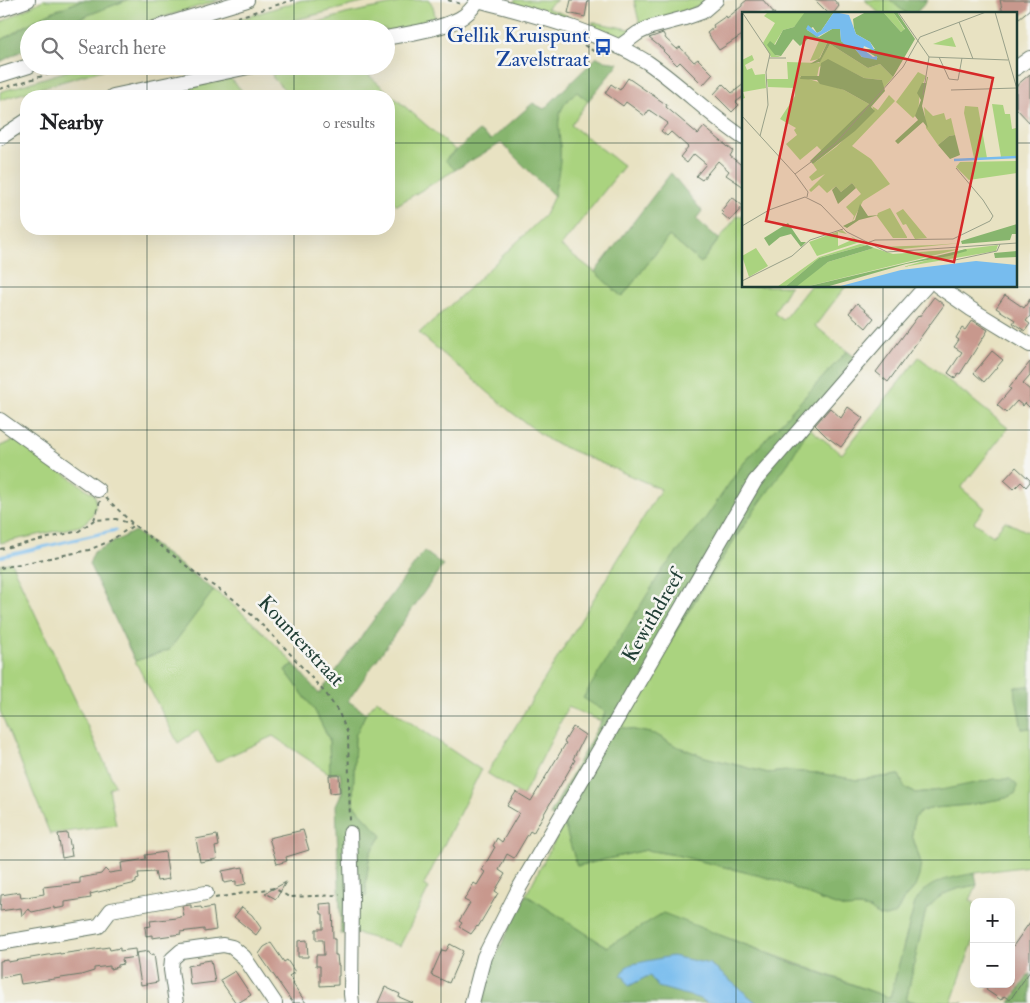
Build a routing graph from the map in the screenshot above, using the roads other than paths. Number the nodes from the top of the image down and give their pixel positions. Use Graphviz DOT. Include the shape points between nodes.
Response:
graph roads {
  1 [pos="28,0"];
  2 [pos="247,0"];
  3 [pos="478,0"];
  4 [pos="716,0"];
  5 [pos="0,10"];
  6 [pos="181,20"];
  7 [pos="395,36"];
  8 [pos="620,47"];
  9 [pos="1030,58"];
  10 [pos="1018,67"];
  11 [pos="20,69"];
  12 [pos="0,75"];
  13 [pos="211,75"];
  14 [pos="141,90"];
  15 [pos="20,125"];
  16 [pos="742,137"];
  17 [pos="0,138"];
  18 [pos="924,288"];
  19 [pos="941,288"];
  20 [pos="1030,345"];
  21 [pos="0,420"];
  22 [pos="98,490"];
  23 [pos="350,833"];
  24 [pos="206,893"];
  25 [pos="0,942"];
  26 [pos="176,1003"];
  27 [pos="275,1003"];
  28 [pos="352,1003"];
  29 [pos="472,1003"];
  1 -- 5 [label="street"];
  2 -- 6 [label="street"];
  3 -- 7 [label="street" via="460,19"];
  3 -- 8 [label="street" via="565,25"];
  4 -- 8 [label="street" via="702,12 638,33"];
  8 -- 16 [label="street" via="647,62"];
  9 -- 10 [label="street"];
  11 -- 12 [label="street"];
  13 -- 14 [label="street"];
  15 -- 17 [label="street"];
  18 -- 29 [label="street, Kewithdreef" via="755,481 518,890 484,957"];
  19 -- 20 [label="street"];
  21 -- 22 [label="street"];
  23 -- 28 [label="street"];
  24 -- 25 [label="street" via="111,910 99,926"];
  26 -- 27 [label="street" via="172,960 181,952 223,945 232,947 244,957"];
}
